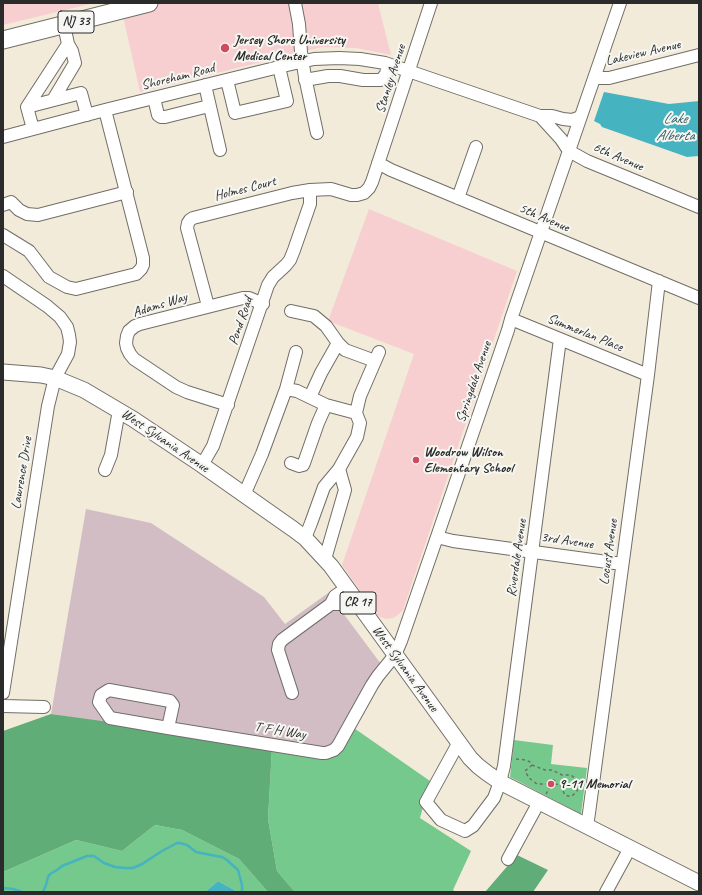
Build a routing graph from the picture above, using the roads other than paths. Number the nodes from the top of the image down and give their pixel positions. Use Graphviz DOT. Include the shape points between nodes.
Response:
graph roads {
  1 [pos="149,3"];
  2 [pos="295,3"];
  3 [pos="431,3"];
  4 [pos="620,3"];
  5 [pos="118,7"];
  6 [pos="64,25"];
  7 [pos="3,40"];
  8 [pos="68,44"];
  9 [pos="699,55"];
  10 [pos="302,62"];
  11 [pos="388,64"];
  12 [pos="279,67"];
  13 [pos="409,71"];
  14 [pos="594,78"];
  15 [pos="227,80"];
  16 [pos="306,80"];
  17 [pos="205,85"];
  18 [pos="154,98"];
  19 [pos="53,100"];
  20 [pos="209,106"];
  21 [pos="27,107"];
  22 [pos="105,110"];
  23 [pos="87,115"];
  24 [pos="540,116"];
  25 [pos="580,117"];
  26 [pos="33,129"];
  27 [pos="317,133"];
  28 [pos="3,137"];
  29 [pos="476,147"];
  30 [pos="220,150"];
  31 [pos="569,152"];
  32 [pos="378,164"];
  33 [pos="310,190"];
  34 [pos="127,192"];
  35 [pos="458,198"];
  36 [pos="6,201"];
  37 [pos="699,207"];
  38 [pos="541,233"];
  39 [pos="3,235"];
  40 [pos="3,276"];
  41 [pos="659,281"];
  42 [pos="699,298"];
  43 [pos="263,304"];
  44 [pos="208,306"];
  45 [pos="291,311"];
  46 [pos="511,319"];
  47 [pos="560,339"];
  48 [pos="338,343"];
  49 [pos="296,352"];
  50 [pos="3,372"];
  51 [pos="648,375"];
  52 [pos="55,378"];
  53 [pos="286,389"];
  54 [pos="310,397"];
  55 [pos="228,405"];
  56 [pos="326,405"];
  57 [pos="119,410"];
  58 [pos="356,413"];
  59 [pos="291,463"];
  60 [pos="202,465"];
  61 [pos="339,469"];
  62 [pos="105,470"];
  63 [pos="244,495"];
  64 [pos="437,537"];
  65 [pos="304,538"];
  66 [pos="533,552"];
  67 [pos="326,559"];
  68 [pos="622,564"];
  69 [pos="350,592"];
  70 [pos="395,655"];
  71 [pos="3,693"];
  72 [pos="292,693"];
  73 [pos="3,706"];
  74 [pos="44,707"];
  75 [pos="168,728"];
  76 [pos="459,742"];
  77 [pos="500,782"];
  78 [pos="542,799"];
  79 [pos="587,826"];
  80 [pos="630,848"];
  81 [pos="508,859"];
  82 [pos="699,883"];
  83 [pos="606,892"];
  1 -- 5 [label="highway, NJ 33"];
  2 -- 10 [label="street"];
  3 -- 13 [label="street, Stanley Avenue"];
  4 -- 14 [label="street, Springdale Avenue"];
  5 -- 6 [label="highway, NJ 33"];
  6 -- 7 [label="highway, NJ 33"];
  6 -- 8 [label="street"];
  8 -- 19 [label="street" via="75,63"];
  8 -- 21 [label="street"];
  9 -- 14 [label="street, Lakeview Avenue" via="609,78"];
  10 -- 11 [label="street, Shoreham Road" via="360,58"];
  10 -- 12 [label="street, Shoreham Road"];
  10 -- 16 [label="street"];
  11 -- 13 [label="street, Shoreham Road"];
  11 -- 16 [label="street" via="386,74 381,80 328,76"];
  12 -- 15 [label="street, Shoreham Road"];
  12 -- 15 [label="street" via="287,101 235,113"];
  13 -- 24 [label="street, 6th Avenue"];
  13 -- 32 [label="street, Stanley Avenue"];
  14 -- 25 [label="street, Springdale Avenue"];
  15 -- 17 [label="street, Shoreham Road"];
  16 -- 27 [label="street"];
  17 -- 18 [label="street, Shoreham Road"];
  17 -- 20 [label="street"];
  18 -- 20 [label="street" via="158,115 161,117"];
  18 -- 22 [label="street, Shoreham Road"];
  19 -- 21 [label="street"];
  19 -- 23 [label="street" via="81,93"];
  20 -- 30 [label="street"];
  21 -- 26 [label="street"];
  22 -- 23 [label="street, Shoreham Road"];
  22 -- 34 [label="street"];
  23 -- 26 [label="street, Shoreham Road"];
  24 -- 25 [label="street, 6th Avenue" via="572,120"];
  24 -- 31 [label="street, 6th Avenue"];
  25 -- 31 [label="street, Springdale Avenue"];
  26 -- 28 [label="street, Shoreham Road"];
  29 -- 35 [label="street"];
  31 -- 37 [label="street, 6th Avenue"];
  31 -- 38 [label="street, Springdale Avenue"];
  32 -- 33 [label="street, Holmes Court" via="372,182 364,193 351,196 331,189"];
  32 -- 35 [label="street, 5th Avenue"];
  33 -- 43 [label="street, Pond Road" via="310,204 290,260 273,277"];
  33 -- 44 [label="street, Holmes Court" via="190,220 187,228"];
  34 -- 36 [label="street" via="38,215 27,214"];
  34 -- 39 [label="street" via="143,258 143,265 136,274 76,289 67,287 49,277 29,251"];
  35 -- 38 [label="street, 5th Avenue"];
  38 -- 41 [label="street, 5th Avenue"];
  38 -- 46 [label="street, Springdale Avenue"];
  40 -- 52 [label="street, Lawrence Drive" via="47,306 67,327 70,342 68,354"];
  41 -- 42 [label="street, 5th Avenue"];
  41 -- 51 [label="street, Locust Avenue"];
  43 -- 44 [label="street, Adams Way" via="243,298"];
  43 -- 55 [label="street, Pond Road"];
  44 -- 55 [label="street, Adams Way" via="135,326 129,331 126,343 134,359 176,387"];
  45 -- 48 [label="street" via="314,316 326,326"];
  46 -- 47 [label="street, Summerlan Place"];
  46 -- 64 [label="street, Springdale Avenue"];
  47 -- 51 [label="street, Summerlan Place"];
  47 -- 66 [label="street, Riverdale Avenue"];
  48 -- 54 [label="street"];
  48 -- 58 [label="street" via="345,350 377,356 360,396"];
  49 -- 53 [label="street"];
  50 -- 52 [label="main road, West Sylvania Avenue / CR 17"];
  51 -- 68 [label="street, Locust Avenue"];
  52 -- 57 [label="main road, West Sylvania Avenue / CR 17" via="84,390"];
  52 -- 71 [label="street, Lawrence Drive" via="47,414"];
  53 -- 54 [label="street" via="297,390"];
  53 -- 63 [label="street"];
  54 -- 56 [label="street"];
  55 -- 60 [label="street, Pond Road" via="213,446"];
  56 -- 58 [label="street"];
  56 -- 59 [label="street" via="303,465"];
  57 -- 60 [label="main road, West Sylvania Avenue / CR 17"];
  57 -- 62 [label="street" via="111,455"];
  58 -- 61 [label="street" via="360,423 357,437"];
  60 -- 63 [label="main road, West Sylvania Avenue / CR 17"];
  61 -- 65 [label="street" via="324,488"];
  61 -- 67 [label="street" via="345,490"];
  63 -- 65 [label="main road, West Sylvania Avenue / CR 17"];
  64 -- 66 [label="street, 3rd Avenue"];
  64 -- 70 [label="street, Springdale Avenue"];
  65 -- 67 [label="main road, West Sylvania Avenue / CR 17"];
  66 -- 68 [label="street, 3rd Avenue"];
  66 -- 77 [label="street, Riverdale Avenue"];
  67 -- 69 [label="main road, West Sylvania Avenue / CR 17"];
  68 -- 79 [label="street, Locust Avenue"];
  69 -- 70 [label="main road, West Sylvania Avenue / CR 17"];
  69 -- 72 [label="street" via="342,604 331,604 279,644 278,650"];
  70 -- 75 [label="street, T F H Way" via="372,685 338,746 329,752 322,753"];
  70 -- 76 [label="main road, West Sylvania Avenue / CR 17"];
  73 -- 74 [label="street"];
  75 -- 75 [label="street, T F H Way" via="110,718 99,702 101,695 109,690 170,701 173,705"];
  76 -- 77 [label="main road, West Sylvania Avenue / CR 17" via="478,766"];
  76 -- 77 [label="street, Riverdale Avenue" via="426,802 441,820 465,831 473,826 494,798"];
  77 -- 78 [label="main road, West Sylvania Avenue / CR 17"];
  78 -- 79 [label="main road, West Sylvania Avenue / CR 17"];
  78 -- 81 [label="street"];
  79 -- 80 [label="main road, West Sylvania Avenue / CR 17"];
  80 -- 82 [label="main road, West Sylvania Avenue / CR 17"];
  80 -- 83 [label="street"];
}
